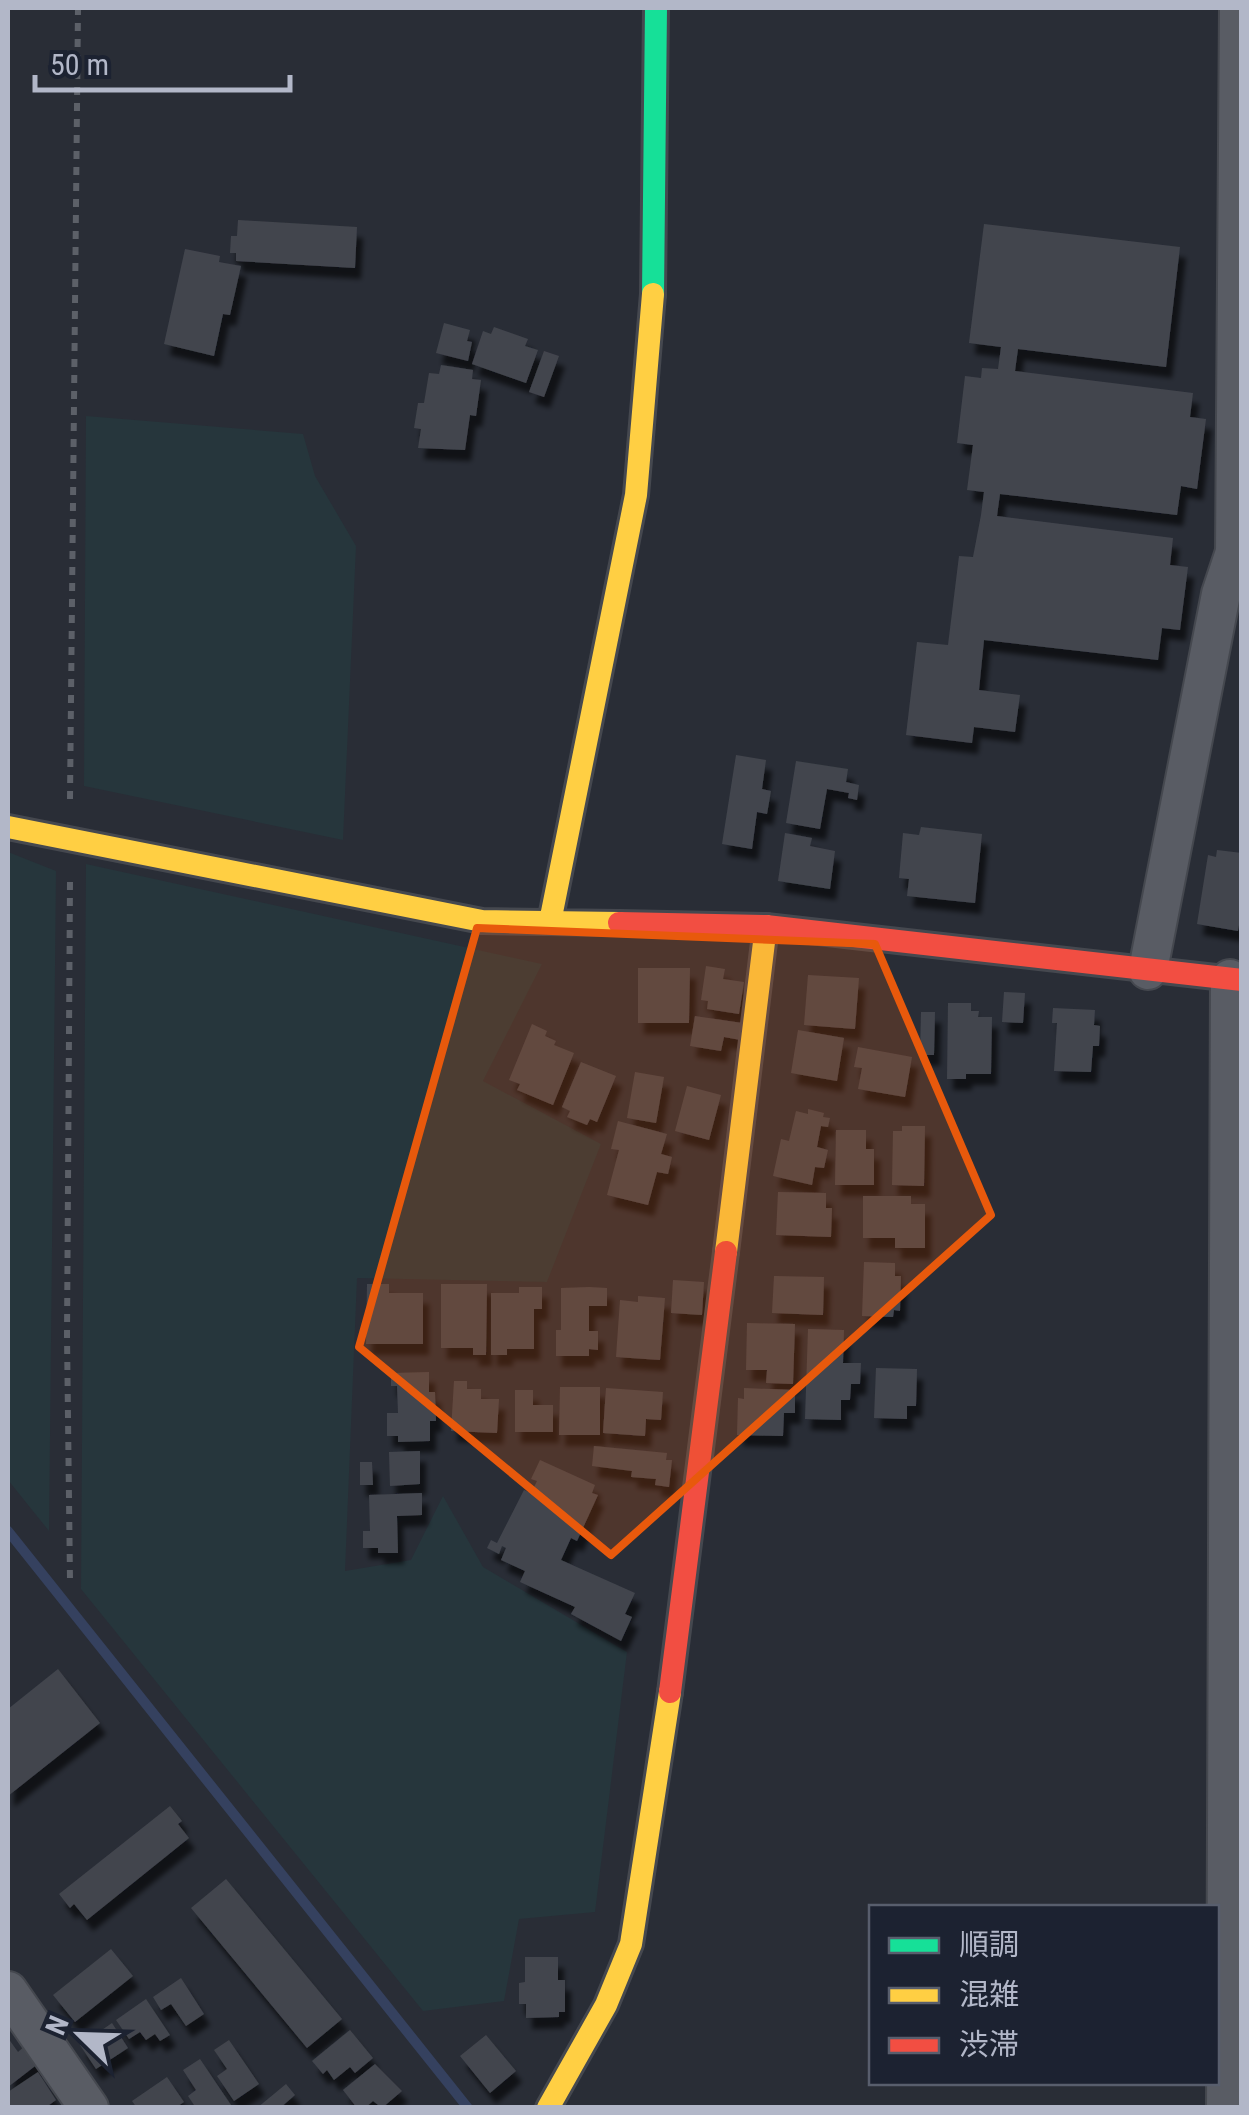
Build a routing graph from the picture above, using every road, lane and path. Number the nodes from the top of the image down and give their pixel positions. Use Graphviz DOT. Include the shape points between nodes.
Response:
graph roads {
  1 [pos="78,8"];
  2 [pos="656,8"];
  3 [pos="1239,8"];
  4 [pos="1240,164"];
  5 [pos="1240,278"];
  6 [pos="8,828"];
  7 [pos="70,838"];
  8 [pos="550,922"];
  9 [pos="766,926"];
  10 [pos="1148,970"];
  11 [pos="1236,980"];
  12 [pos="70,1580"];
  13 [pos="8,1992"];
  14 [pos="89,2108"];
  15 [pos="548,2108"];
  16 [pos="1226,2108"];
  1 -- 7 [label="path"];
  2 -- 8 [label="street" via="653,322 636,495"];
  3 -- 4 [label="street"];
  4 -- 5 [label="street"];
  5 -- 10 [label="street" via="1235,552 1221,594"];
  6 -- 7 [label="street"];
  7 -- 8 [label="street" via="482,921"];
  7 -- 12 [label="path"];
  8 -- 9 [label="street"];
  9 -- 10 [label="street"];
  9 -- 15 [label="street" via="644,1876 631,1944 606,2005"];
  10 -- 11 [label="street"];
  11 -- 16 [label="street"];
  13 -- 14 [label="street"];
}
